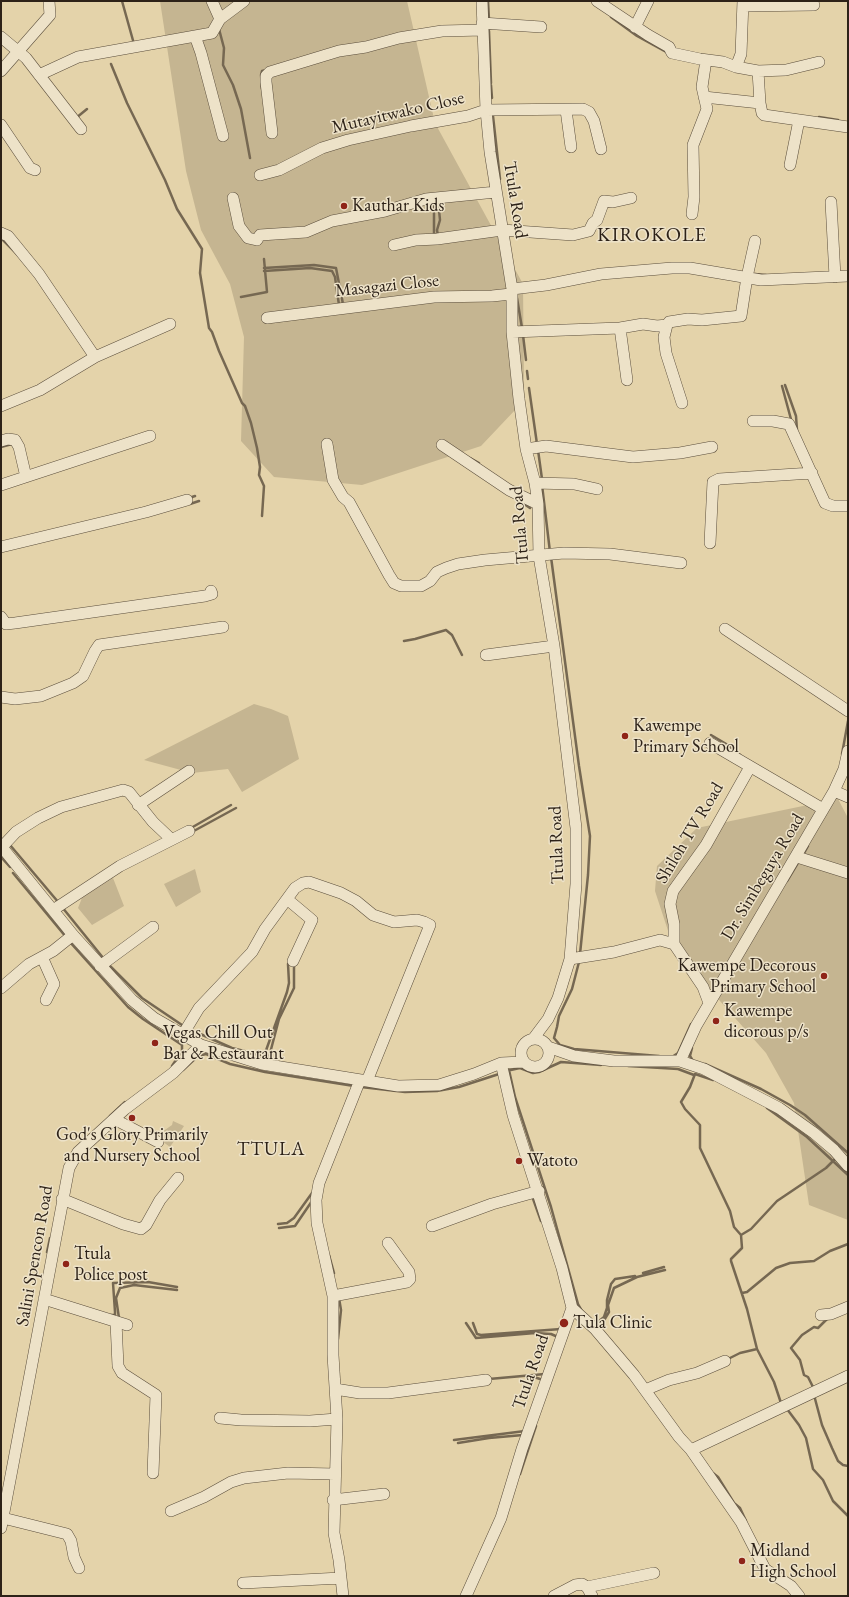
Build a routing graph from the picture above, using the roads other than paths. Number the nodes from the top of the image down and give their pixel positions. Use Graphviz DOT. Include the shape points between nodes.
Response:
graph roads {
  1 [pos="49,1"];
  2 [pos="212,1"];
  3 [pos="244,1"];
  4 [pos="482,1"];
  5 [pos="597,1"];
  6 [pos="648,1"];
  7 [pos="743,3"];
  8 [pos="814,5"];
  9 [pos="220,19"];
  10 [pos="483,26"];
  11 [pos="541,27"];
  12 [pos="635,27"];
  13 [pos="195,36"];
  14 [pos="1,37"];
  15 [pos="18,51"];
  16 [pos="706,60"];
  17 [pos="819,62"];
  18 [pos="736,67"];
  19 [pos="1,71"];
  20 [pos="758,71"];
  21 [pos="39,75"];
  22 [pos="704,97"];
  23 [pos="760,103"];
  24 [pos="486,110"];
  25 [pos="566,110"];
  26 [pos="799,120"];
  27 [pos="1,125"];
  28 [pos="848,127"];
  29 [pos="81,129"];
  30 [pos="272,133"];
  31 [pos="223,136"];
  32 [pos="571,147"];
  33 [pos="601,149"];
  34 [pos="790,165"];
  35 [pos="35,170"];
  36 [pos="260,175"];
  37 [pos="496,192"];
  38 [pos="233,198"];
  39 [pos="630,198"];
  40 [pos="831,202"];
  41 [pos="692,214"];
  42 [pos="502,230"];
  43 [pos="1,233"];
  44 [pos="755,240"];
  45 [pos="394,245"];
  46 [pos="848,276"];
  47 [pos="835,277"];
  48 [pos="746,278"];
  49 [pos="511,291"];
  50 [pos="267,318"];
  51 [pos="170,324"];
  52 [pos="667,325"];
  53 [pos="620,328"];
  54 [pos="512,332"];
  55 [pos="95,357"];
  56 [pos="627,380"];
  57 [pos="682,403"];
  58 [pos="1,406"];
  59 [pos="753,421"];
  60 [pos="150,436"];
  61 [pos="1,441"];
  62 [pos="327,444"];
  63 [pos="442,445"];
  64 [pos="712,448"];
  65 [pos="526,450"];
  66 [pos="812,473"];
  67 [pos="26,478"];
  68 [pos="535,483"];
  69 [pos="1,485"];
  70 [pos="597,489"];
  71 [pos="187,500"];
  72 [pos="538,504"];
  73 [pos="848,506"];
  74 [pos="710,543"];
  75 [pos="1,547"];
  76 [pos="539,556"];
  77 [pos="681,563"];
  78 [pos="211,591"];
  79 [pos="1,617"];
  80 [pos="223,627"];
  81 [pos="725,629"];
  82 [pos="554,646"];
  83 [pos="486,655"];
  84 [pos="1,697"];
  85 [pos="848,711"];
  86 [pos="710,743"];
  87 [pos="848,751"];
  88 [pos="750,767"];
  89 [pos="189,771"];
  90 [pos="834,791"];
  91 [pos="848,797"];
  92 [pos="138,805"];
  93 [pos="823,809"];
  94 [pos="189,831"];
  95 [pos="171,839"];
  96 [pos="2,846"];
  97 [pos="797,857"];
  98 [pos="848,873"];
  99 [pos="287,898"];
  100 [pos="53,910"];
  101 [pos="153,927"];
  102 [pos="73,935"];
  103 [pos="674,944"];
  104 [pos="42,957"];
  105 [pos="570,959"];
  106 [pos="293,961"];
  107 [pos="100,966"];
  108 [pos="1,988"];
  109 [pos="46,1000"];
  110 [pos="709,1003"];
  111 [pos="548,1019"];
  112 [pos="182,1036"];
  113 [pos="533,1039"];
  114 [pos="546,1044"];
  115 [pos="201,1045"];
  116 [pos="574,1056"];
  117 [pos="522,1057"];
  118 [pos="547,1060"];
  119 [pos="680,1061"];
  120 [pos="502,1063"];
  121 [pos="364,1080"];
  122 [pos="114,1119"];
  123 [pos="158,1142"];
  124 [pos="848,1166"];
  125 [pos="178,1178"];
  126 [pos="538,1191"];
  127 [pos="62,1199"];
  128 [pos="432,1226"];
  129 [pos="388,1243"];
  130 [pos="333,1296"];
  131 [pos="44,1299"];
  132 [pos="848,1307"];
  133 [pos="572,1308"];
  134 [pos="821,1315"];
  135 [pos="116,1322"];
  136 [pos="127,1325"];
  137 [pos="725,1361"];
  138 [pos="848,1376"];
  139 [pos="486,1380"];
  140 [pos="334,1389"];
  141 [pos="645,1390"];
  142 [pos="220,1418"];
  143 [pos="336,1419"];
  144 [pos="691,1450"];
  145 [pos="153,1473"];
  146 [pos="335,1474"];
  147 [pos="384,1494"];
  148 [pos="333,1500"];
  149 [pos="171,1511"];
  150 [pos="2,1523"];
  151 [pos="79,1568"];
  152 [pos="654,1573"];
  153 [pos="341,1578"];
  154 [pos="243,1582"];
  155 [pos="590,1592"];
  156 [pos="343,1596"];
  157 [pos="466,1596"];
  158 [pos="554,1596"];
  159 [pos="798,1596"];
  1 -- 15 [label="street" via="50,15"];
  2 -- 9 [label="street"];
  3 -- 9 [label="street"];
  4 -- 10 [label="street, Ttula Road"];
  5 -- 12 [label="street"];
  6 -- 12 [label="street"];
  7 -- 8 [label="street"];
  7 -- 18 [label="street" via="741,54"];
  9 -- 13 [label="street" via="212,33"];
  10 -- 11 [label="street"];
  10 -- 24 [label="street, Ttula Road"];
  10 -- 30 [label="street" via="399,38 339,51 270,72 266,76 266,82"];
  12 -- 16 [label="street" via="670,47 672,53"];
  13 -- 21 [label="street" via="78,57"];
  13 -- 31 [label="street"];
  14 -- 15 [label="street"];
  15 -- 19 [label="street"];
  15 -- 21 [label="street"];
  16 -- 18 [label="street"];
  16 -- 22 [label="street" via="702,81"];
  17 -- 20 [label="street" via="786,70"];
  18 -- 20 [label="street"];
  20 -- 23 [label="street"];
  21 -- 29 [label="street"];
  22 -- 23 [label="street"];
  22 -- 41 [label="street" via="706,115 693,145"];
  23 -- 26 [label="street" via="764,115"];
  24 -- 25 [label="street, Mutayitwako Close"];
  24 -- 36 [label="street, Mutayitwako Close" via="468,116 348,140 322,148 296,162"];
  24 -- 37 [label="street, Ttula Road"];
  25 -- 32 [label="street"];
  25 -- 33 [label="street, Mutayitwako Close" via="583,109 589,112 594,120"];
  26 -- 28 [label="street"];
  26 -- 34 [label="street"];
  27 -- 35 [label="street" via="30,168"];
  37 -- 38 [label="street" via="426,199 384,211 332,221 306,232 264,234 257,240 248,238 243,232 236,218"];
  37 -- 42 [label="street, Ttula Road"];
  39 -- 42 [label="street" via="613,202 604,201 597,220 589,231 573,235"];
  40 -- 47 [label="street"];
  42 -- 45 [label="street"];
  42 -- 49 [label="street, Ttula Road"];
  43 -- 55 [label="street" via="8,236 39,274"];
  44 -- 48 [label="street"];
  46 -- 47 [label="street, Masagazi Close"];
  47 -- 48 [label="street, Masagazi Close" via="761,280"];
  48 -- 49 [label="street, Masagazi Close" via="690,268 672,268 601,274"];
  48 -- 52 [label="street" via="741,316 688,319 669,322"];
  49 -- 50 [label="street, Masagazi Close" via="492,296 434,297"];
  49 -- 54 [label="street, Ttula Road"];
  51 -- 55 [label="street"];
  52 -- 53 [label="street" via="643,324"];
  52 -- 57 [label="street" via="664,337 666,353"];
  53 -- 54 [label="street"];
  53 -- 56 [label="street"];
  54 -- 65 [label="street, Ttula Road"];
  55 -- 58 [label="street" via="40,390"];
  59 -- 66 [label="street" via="789,424"];
  60 -- 67 [label="street"];
  61 -- 67 [label="street" via="15,440"];
  62 -- 76 [label="street" via="333,480 394,583 401,586 421,586 430,581 437,572 458,564"];
  63 -- 72 [label="street" via="509,490"];
  64 -- 65 [label="street" via="633,457 546,446"];
  65 -- 68 [label="street, Ttula Road"];
  66 -- 73 [label="street" via="826,503 833,506"];
  66 -- 74 [label="street" via="719,479 713,482"];
  67 -- 69 [label="street"];
  68 -- 70 [label="street" via="574,484"];
  68 -- 72 [label="street, Ttula Road"];
  71 -- 75 [label="street"];
  72 -- 76 [label="street, Ttula Road"];
  76 -- 77 [label="street" via="564,553 610,554"];
  76 -- 82 [label="street, Ttula Road"];
  78 -- 79 [label="street" via="212,594 205,596 15,623 6,624"];
  80 -- 84 [label="street" via="99,646 94,651 83,676 74,683 41,696 15,699"];
  81 -- 85 [label="street"];
  82 -- 83 [label="street"];
  82 -- 105 [label="street, Ttula Road" via="576,828 576,876"];
  86 -- 88 [label="street"];
  87 -- 90 [label="street, Dr. Simbeguya Road" via="844,769"];
  88 -- 93 [label="street"];
  88 -- 103 [label="street, Shiloh TV Road" via="706,845 673,891 670,904"];
  89 -- 92 [label="street"];
  90 -- 91 [label="street"];
  90 -- 93 [label="street, Dr. Simbeguya Road"];
  92 -- 95 [label="street"];
  92 -- 96 [label="street" via="129,792 123,790 61,807 26,825"];
  93 -- 97 [label="street, Dr. Simbeguya Road" via="799,849"];
  94 -- 95 [label="street"];
  95 -- 100 [label="street" via="120,866"];
  96 -- 100 [label="street"];
  97 -- 98 [label="street"];
  97 -- 110 [label="street, Dr. Simbeguya Road"];
  99 -- 106 [label="street" via="312,920"];
  99 -- 112 [label="street" via="252,952 199,1008"];
  99 -- 121 [label="street" via="303,882 309,882 341,893 373,915 394,922 417,920 430,925"];
  100 -- 102 [label="street"];
  101 -- 107 [label="street"];
  102 -- 104 [label="street"];
  102 -- 107 [label="street"];
  103 -- 105 [label="street" via="660,940 614,952"];
  103 -- 110 [label="street" via="703,987"];
  104 -- 108 [label="street" via="29,964"];
  104 -- 109 [label="street" via="54,984"];
  105 -- 111 [label="street, Ttula Road" via="558,998"];
  107 -- 112 [label="street" via="137,1004"];
  110 -- 119 [label="street, Dr. Simbeguya Road"];
  111 -- 113 [label="street, Ttula Road"];
  111 -- 114 [label="street, Ttula Road"];
  112 -- 115 [label="street"];
  113 -- 114 [label="street"];
  113 -- 117 [label="street" via="524,1043"];
  114 -- 116 [label="street"];
  114 -- 118 [label="street" via="549,1056"];
  115 -- 121 [label="street" via="262,1064"];
  115 -- 122 [label="street, Salini Spencon Road" via="173,1073"];
  116 -- 118 [label="street"];
  116 -- 119 [label="street" via="614,1061"];
  117 -- 118 [label="street" via="533,1067 538,1067"];
  117 -- 120 [label="street"];
  119 -- 124 [label="street" via="711,1073 779,1108 824,1142"];
  120 -- 121 [label="street" via="439,1085 398,1086"];
  120 -- 126 [label="street" via="514,1115"];
  121 -- 130 [label="street" via="319,1183 316,1200 317,1223"];
  122 -- 123 [label="street"];
  122 -- 127 [label="street, Salini Spencon Road" via="73,1159"];
  125 -- 127 [label="street" via="141,1229"];
  126 -- 128 [label="street" via="492,1204"];
  126 -- 133 [label="street"];
  127 -- 131 [label="street, Salini Spencon Road"];
  129 -- 130 [label="street" via="409,1272 408,1282"];
  130 -- 140 [label="street"];
  131 -- 135 [label="street"];
  131 -- 150 [label="street, Salini Spencon Road"];
  132 -- 134 [label="street"];
  133 -- 141 [label="street" via="595,1329"];
  133 -- 157 [label="street, Ttula Road" via="500,1518"];
  135 -- 136 [label="street"];
  135 -- 145 [label="street" via="118,1366 122,1373 156,1395"];
  137 -- 141 [label="street"];
  138 -- 144 [label="street"];
  139 -- 140 [label="street" via="388,1393 360,1393"];
  140 -- 143 [label="street"];
  141 -- 144 [label="street"];
  142 -- 143 [label="street" via="310,1421"];
  143 -- 146 [label="street"];
  144 -- 159 [label="street" via="741,1522 766,1569 791,1586"];
  146 -- 148 [label="street"];
  146 -- 149 [label="street" via="288,1473 244,1478"];
  147 -- 148 [label="street"];
  148 -- 153 [label="street" via="334,1533"];
  150 -- 151 [label="street" via="67,1534"];
  152 -- 155 [label="street"];
  153 -- 154 [label="street"];
  153 -- 156 [label="street"];
  155 -- 158 [label="street" via="582,1584"];
}
